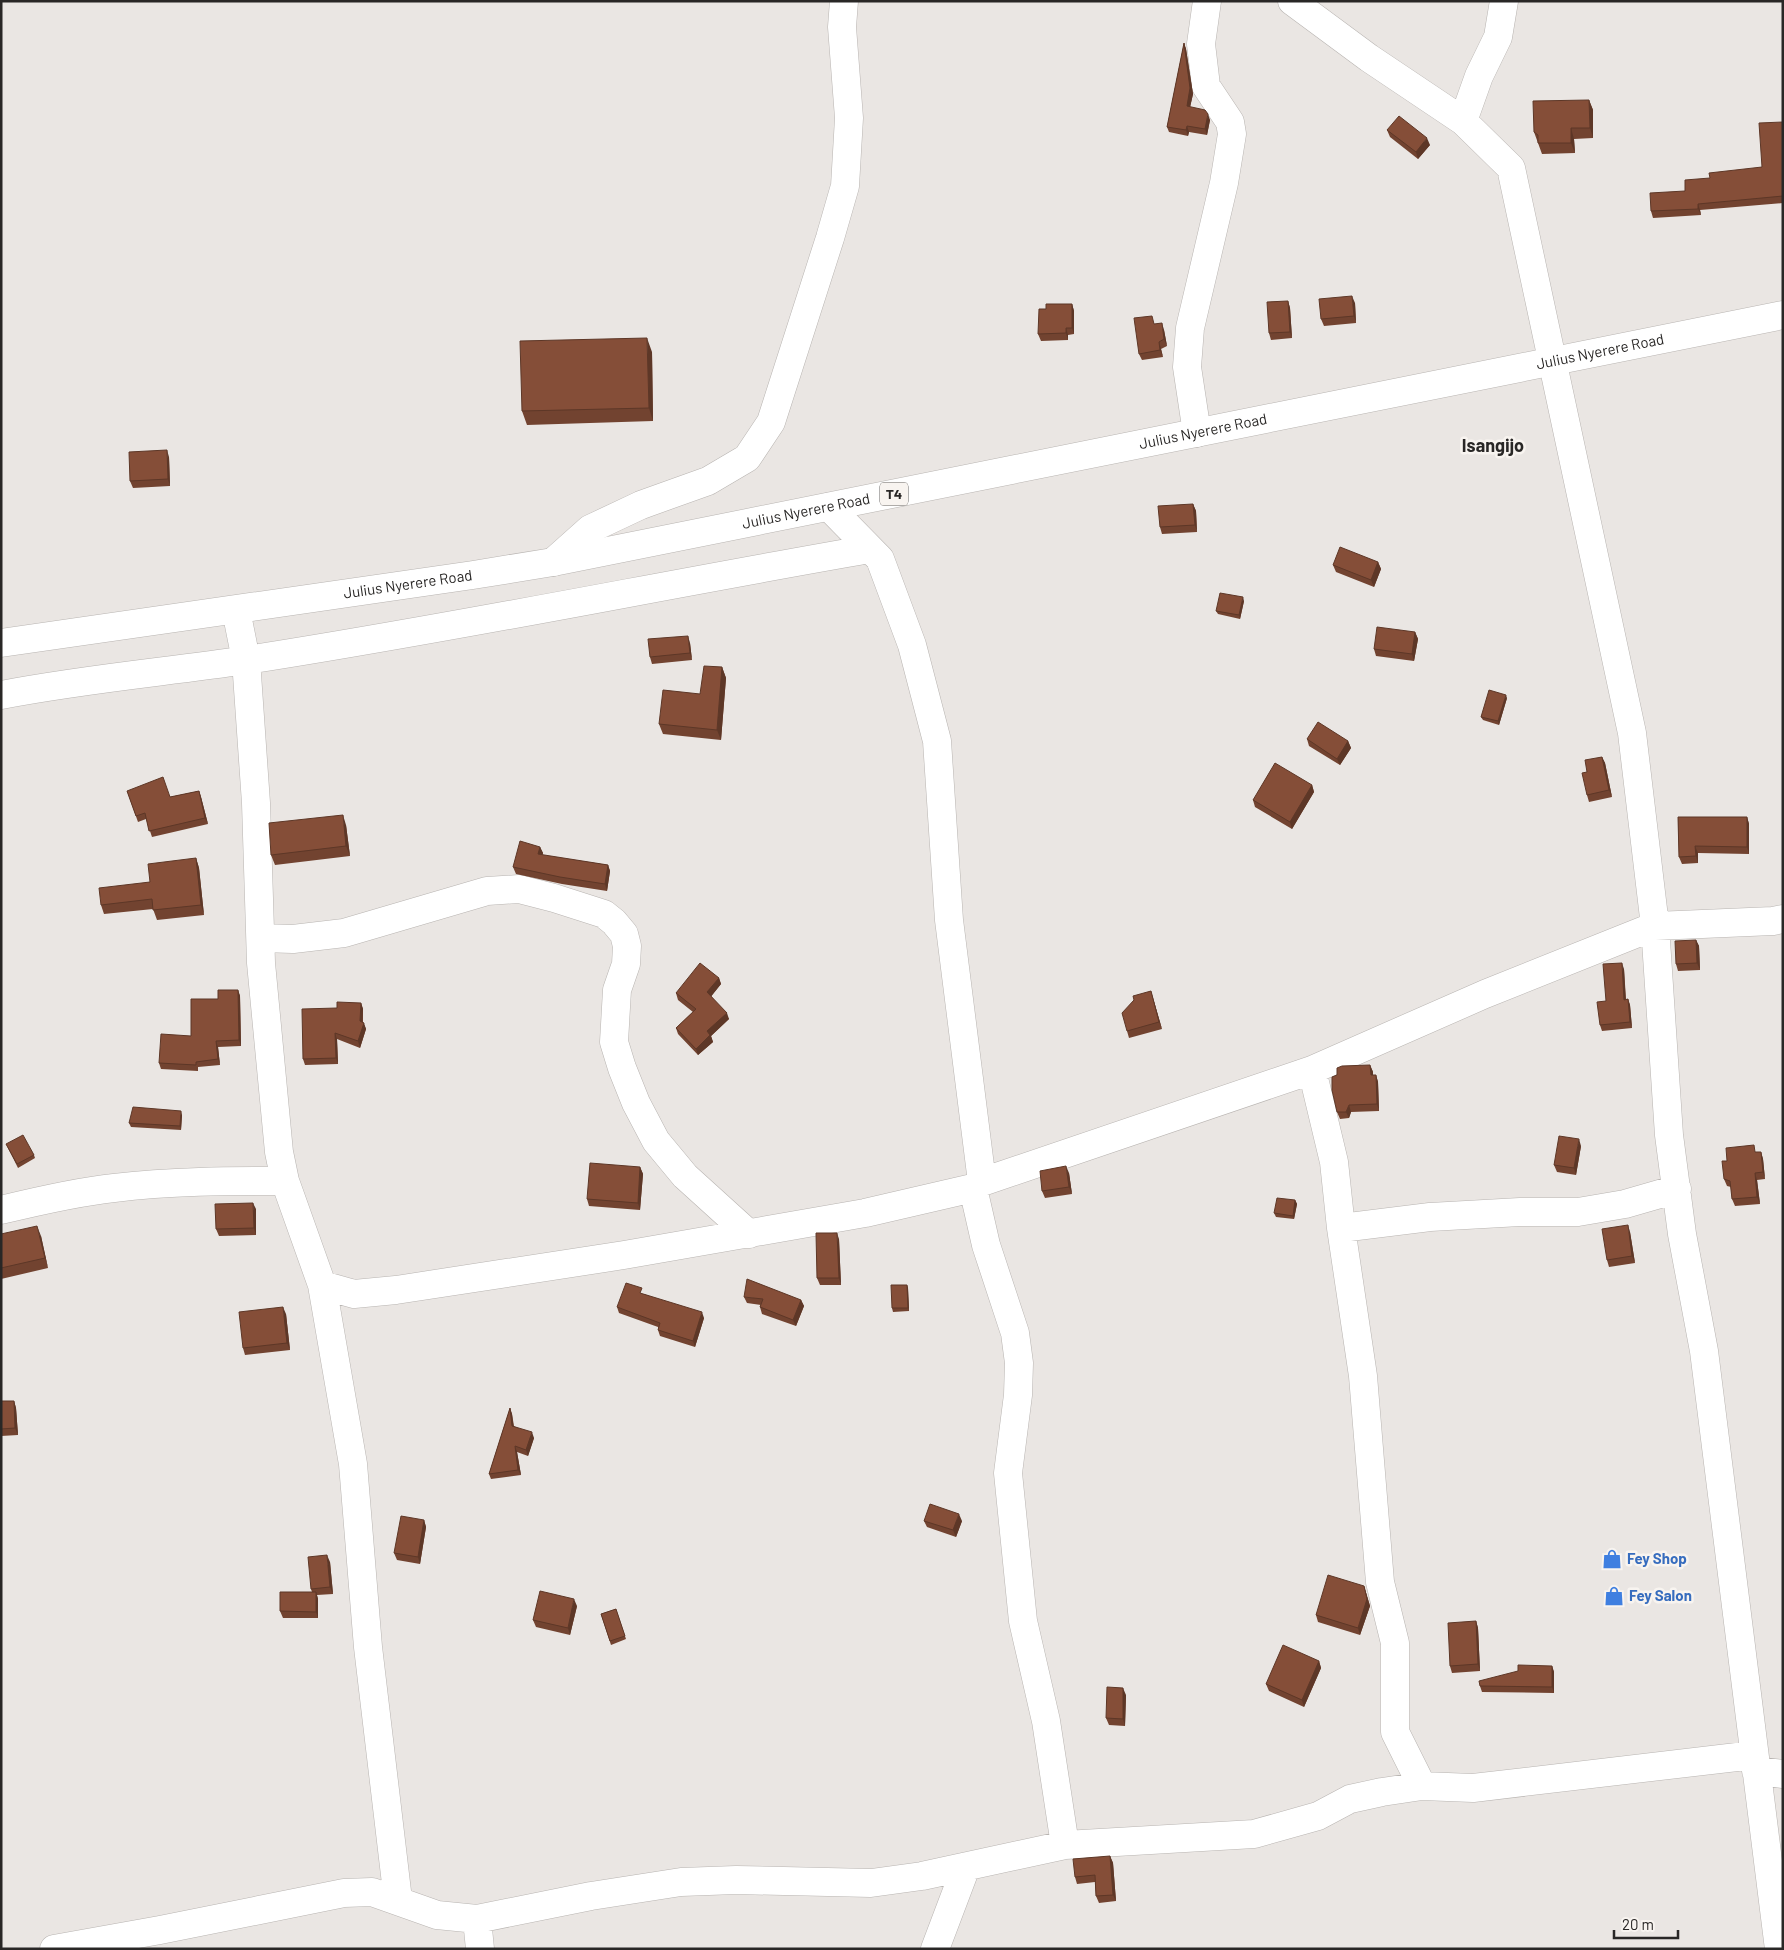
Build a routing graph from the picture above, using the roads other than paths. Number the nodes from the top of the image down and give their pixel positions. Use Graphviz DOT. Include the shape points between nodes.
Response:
graph roads {
  1 [pos="844,1"];
  2 [pos="1207,1"];
  3 [pos="1292,1"];
  4 [pos="1504,1"];
  5 [pos="1463,121"];
  6 [pos="1783,315"];
  7 [pos="1552,363"];
  8 [pos="1197,433"];
  9 [pos="829,507"];
  10 [pos="870,549"];
  11 [pos="553,562"];
  12 [pos="236,610"];
  13 [pos="1,643"];
  14 [pos="246,660"];
  15 [pos="1,695"];
  16 [pos="1783,919"];
  17 [pos="1656,926"];
  18 [pos="260,938"];
  19 [pos="1312,1070"];
  20 [pos="285,1181"];
  21 [pos="978,1185"];
  22 [pos="1677,1189"];
  23 [pos="1,1210"];
  24 [pos="1341,1228"];
  25 [pos="749,1234"];
  26 [pos="322,1285"];
  27 [pos="354,1294"];
  28 [pos="326,1314"];
  29 [pos="1765,1767"];
  30 [pos="1422,1786"];
  31 [pos="1065,1845"];
  32 [pos="966,1867"];
  33 [pos="398,1900"];
  34 [pos="477,1919"];
  35 [pos="54,1949"];
  36 [pos="480,1949"];
  37 [pos="935,1949"];
  38 [pos="1779,1949"];
  1 -- 11 [label="main road" via="842,27 849,118 844,186 771,422 747,458 708,481 640,505 590,529"];
  2 -- 8 [label="main road" via="1201,44 1204,77 1206,86 1230,122 1232,134 1190,328 1187,367"];
  3 -- 5 [label="main road"];
  4 -- 5 [label="main road" via="1498,37 1478,76"];
  5 -- 7 [label="main road" via="1511,168"];
  6 -- 7 [label="main road, Julius Nyerere Road / T4"];
  7 -- 8 [label="main road, Julius Nyerere Road / T4"];
  7 -- 17 [label="main road" via="1632,733"];
  8 -- 9 [label="main road, Julius Nyerere Road / T4"];
  9 -- 10 [label="main road"];
  9 -- 11 [label="main road, Julius Nyerere Road / T4"];
  10 -- 14 [label="main road"];
  10 -- 21 [label="main road" via="880,559 912,645 937,741 949,920"];
  11 -- 12 [label="main road, Julius Nyerere Road / T4"];
  12 -- 13 [label="main road, Julius Nyerere Road / T4"];
  12 -- 14 [label="main road"];
  14 -- 15 [label="main road" via="57,684"];
  14 -- 18 [label="main road" via="256,803"];
  16 -- 17 [label="main road"];
  17 -- 19 [label="main road" via="1485,994"];
  17 -- 22 [label="main road" via="1669,1134"];
  18 -- 20 [label="main road" via="278,1152"];
  18 -- 25 [label="main road" via="344,933 487,891 519,889 604,914 624,934 627,946 626,964 617,990 614,1042 636,1103 656,1141 685,1176"];
  19 -- 21 [label="main road"];
  19 -- 24 [label="main road" via="1334,1162"];
  20 -- 23 [label="main road" via="114,1188"];
  20 -- 26 [label="main road"];
  21 -- 25 [label="main road" via="865,1213"];
  21 -- 31 [label="main road" via="986,1244 1015,1333 1019,1363 1008,1473 1023,1621 1046,1721"];
  22 -- 24 [label="main road" via="1625,1204 1578,1212 1430,1217"];
  22 -- 29 [label="main road"];
  24 -- 30 [label="main road" via="1363,1376 1380,1582 1395,1644 1396,1732"];
  25 -- 27 [label="main road"];
  26 -- 27 [label="main road"];
  26 -- 28 [label="main road"];
  27 -- 28 [label="main road" via="342,1296"];
  28 -- 33 [label="main road" via="353,1464 368,1647"];
  29 -- 30 [label="main road" via="1483,1787"];
  29 -- 38 [label="main road"];
  30 -- 31 [label="main road" via="1350,1800 1318,1816 1254,1834"];
  31 -- 32 [label="main road"];
  32 -- 34 [label="main road" via="871,1883 681,1882"];
  32 -- 37 [label="main road"];
  33 -- 34 [label="main road" via="437,1915"];
  33 -- 35 [label="main road" via="372,1892 344,1893"];
  34 -- 36 [label="main road"];
}
